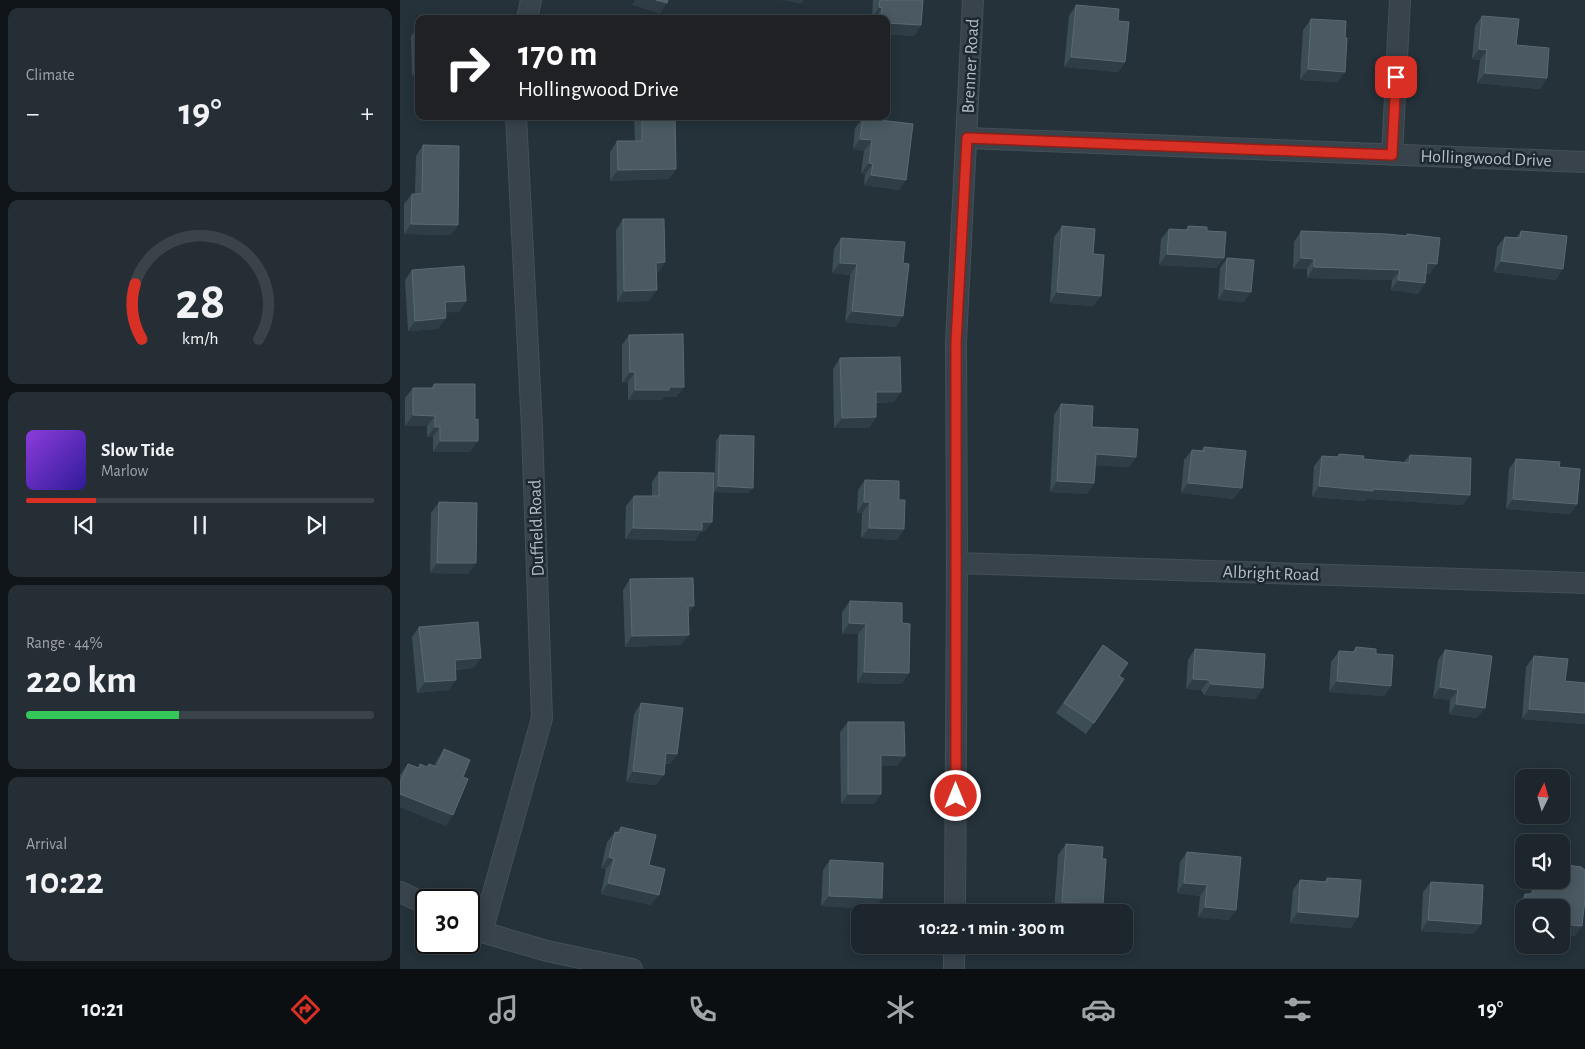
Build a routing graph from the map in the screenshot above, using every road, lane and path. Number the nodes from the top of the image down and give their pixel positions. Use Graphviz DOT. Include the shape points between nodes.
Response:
graph roads {
  1 [pos="531,0"];
  2 [pos="973,0"];
  3 [pos="1400,0"];
  4 [pos="527,15"];
  5 [pos="516,120"];
  6 [pos="967,138"];
  7 [pos="1392,155"];
  8 [pos="1585,162"];
  9 [pos="957,563"];
  10 [pos="1585,583"];
  11 [pos="400,892"];
  12 [pos="415,899"];
  13 [pos="955,904"];
  14 [pos="480,915"];
  15 [pos="480,929"];
  16 [pos="954,954"];
  17 [pos="632,969"];
  18 [pos="954,969"];
  1 -- 4 [label="street"];
  2 -- 6 [label="street, Brenner Road"];
  3 -- 7 [label="street"];
  5 -- 14 [label="street, Duffield Road" via="532,428 542,718"];
  6 -- 7 [label="street, Hollingwood Drive"];
  6 -- 9 [label="street, Brenner Road" via="956,342"];
  7 -- 8 [label="street, Hollingwood Drive"];
  9 -- 10 [label="street, Albright Road"];
  9 -- 13 [label="street, Brenner Road"];
  11 -- 12 [label="street"];
  15 -- 17 [label="street" via="547,951"];
  16 -- 18 [label="street"];
}
